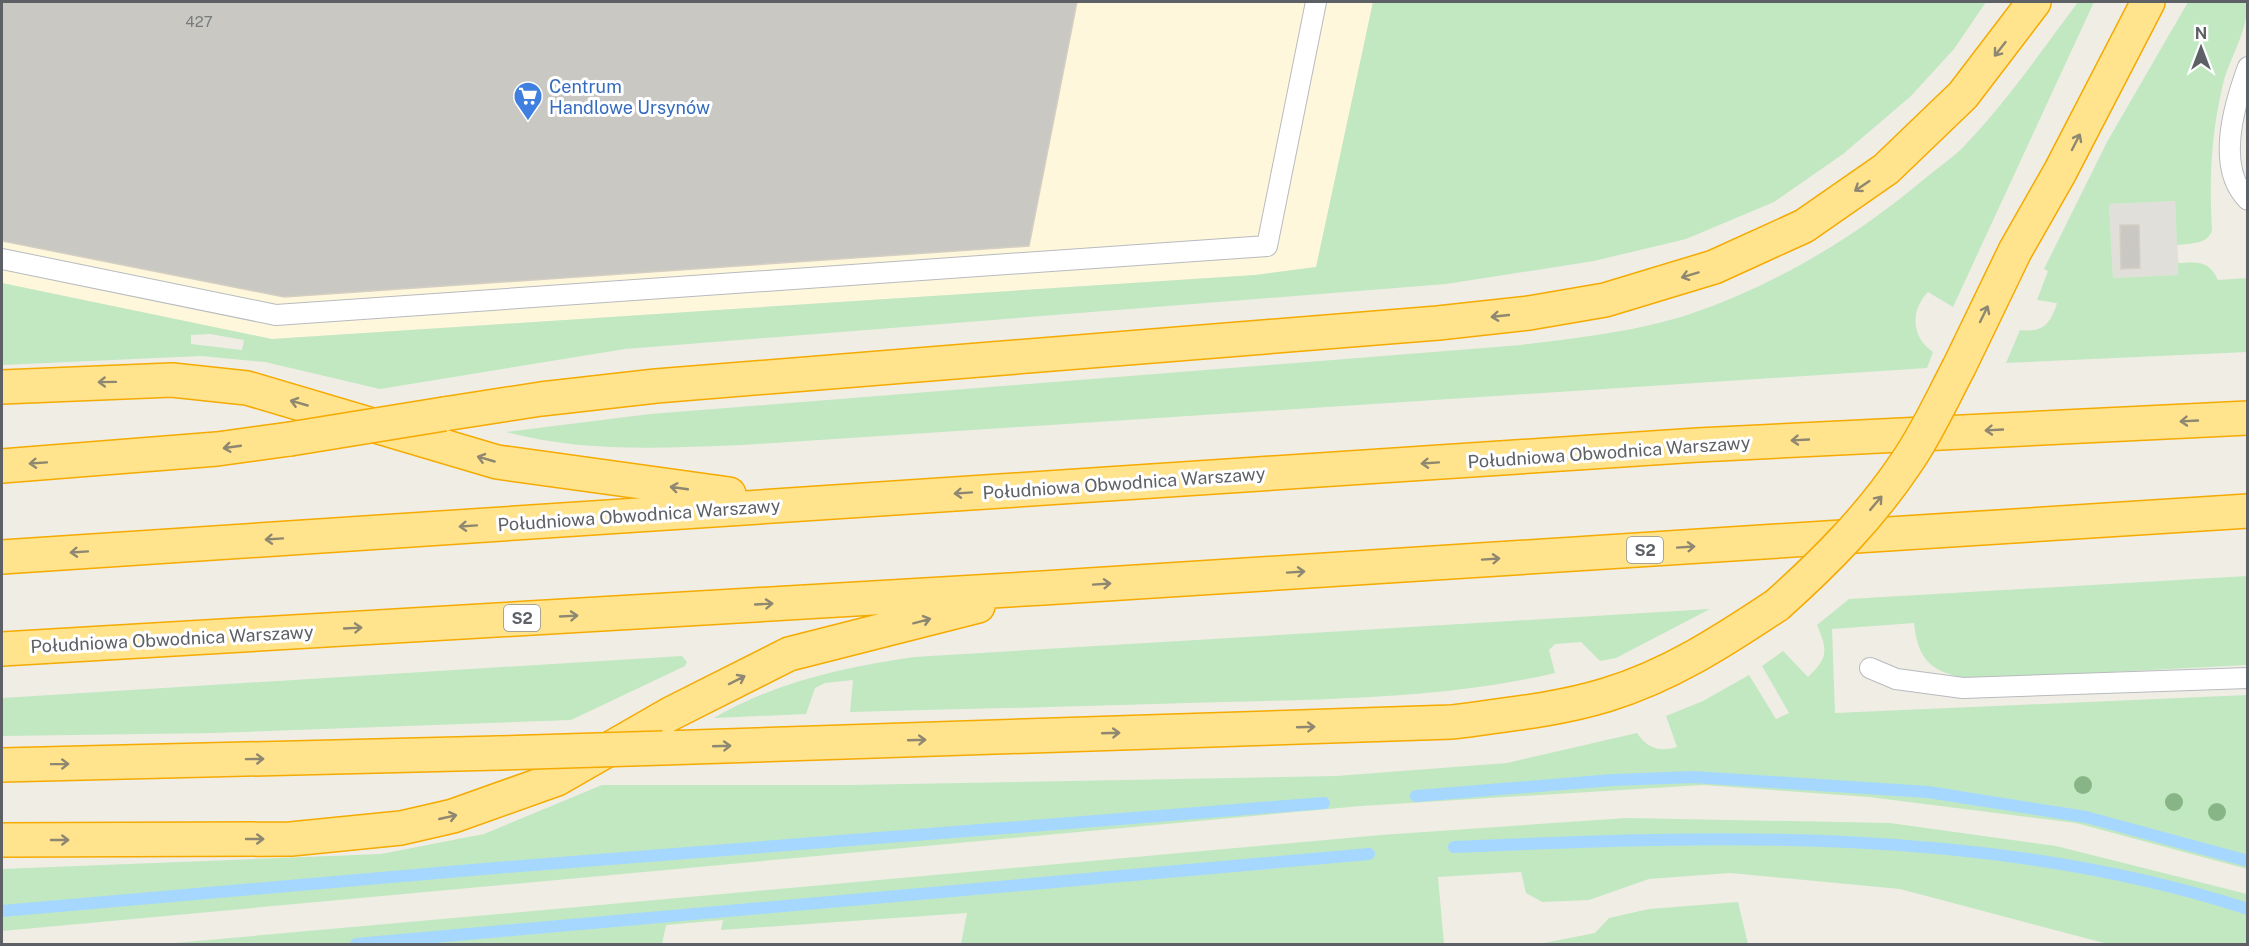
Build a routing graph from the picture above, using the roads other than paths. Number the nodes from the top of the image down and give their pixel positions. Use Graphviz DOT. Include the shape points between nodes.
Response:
graph roads {
  1 [pos="1316,2"];
  2 [pos="2034,2"];
  3 [pos="2148,2"];
  4 [pos="2247,67"];
  5 [pos="2247,200"];
  6 [pos="2,259"];
  7 [pos="2,387"];
  8 [pos="2247,418"];
  9 [pos="2,466"];
  10 [pos="799,504"];
  11 [pos="2247,511"];
  12 [pos="2,557"];
  13 [pos="1044,588"];
  14 [pos="2,649"];
  15 [pos="1870,668"];
  16 [pos="2247,678"];
  17 [pos="2,765"];
  18 [pos="2,840"];
  1 -- 6 [label="lane" via="1267,246 276,315"];
  2 -- 9 [label="highway, one-way, bridge" via="1963,95 1886,169 1794,230 1714,267 1605,300 1528,314 656,386 541,399 217,449"];
  17 -- 3 [label="highway, one-way, bridge" via="1452,722 1556,707 1606,695 1664,673 1777,605 1842,545 1884,494 1931,421 2015,251"];
  4 -- 5 [label="lane" via="2236,109 2230,164 2238,189"];
  10 -- 7 [label="highway, one-way" via="497,462 247,388 172,380"];
  8 -- 10 [label="highway, Południowa Obwodnica Warszawy, one-way" via="1698,445"];
  10 -- 12 [label="highway, Południowa Obwodnica Warszawy, one-way"];
  13 -- 11 [label="highway, Południowa Obwodnica Warszawy / S2, one-way"];
  14 -- 13 [label="highway, Południowa Obwodnica Warszawy / S2, one-way"];
  18 -- 13 [label="highway, one-way" via="291,839 401,828 453,816 557,779 670,714 789,654"];
  15 -- 16 [label="lane" via="1896,679 1963,688"];
}
